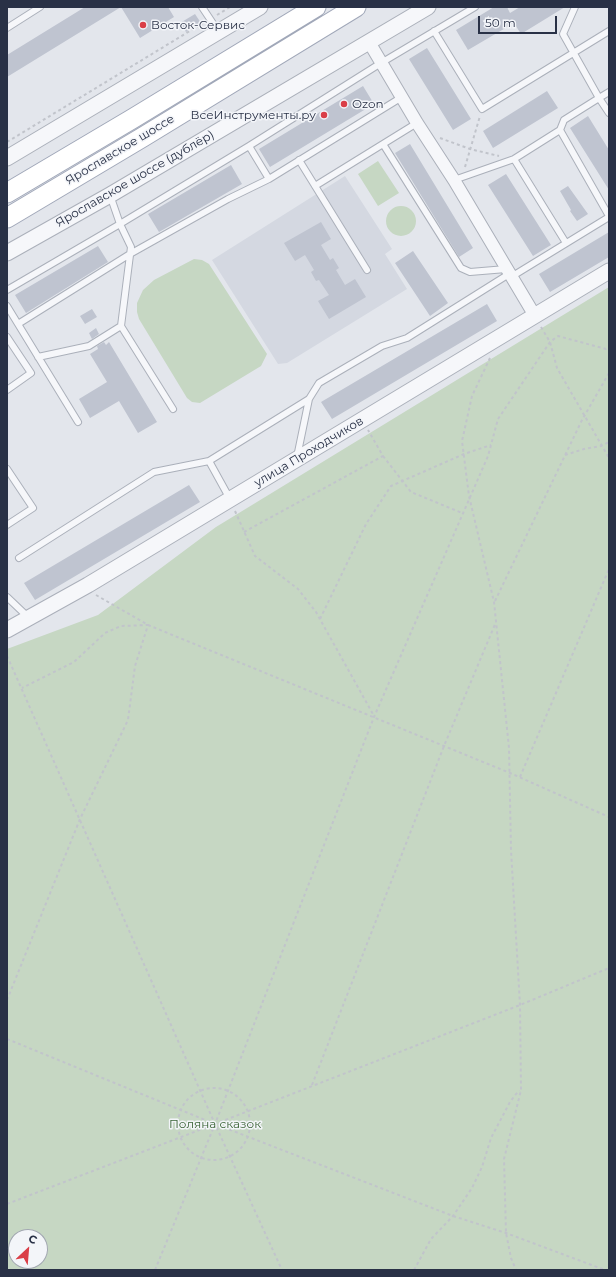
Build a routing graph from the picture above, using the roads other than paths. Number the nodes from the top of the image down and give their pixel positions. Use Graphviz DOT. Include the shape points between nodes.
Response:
graph roads {
  1 [pos="40,7"];
  2 [pos="202,7"];
  3 [pos="260,7"];
  4 [pos="316,7"];
  5 [pos="356,7"];
  6 [pos="428,7"];
  7 [pos="475,7"];
  8 [pos="575,7"];
  9 [pos="7,28"];
  10 [pos="434,31"];
  11 [pos="609,31"];
  12 [pos="218,32"];
  13 [pos="369,42"];
  14 [pos="574,52"];
  15 [pos="381,63"];
  16 [pos="609,92"];
  17 [pos="402,97"];
  18 [pos="599,98"];
  19 [pos="609,113"];
  20 [pos="420,128"];
  21 [pos="560,130"];
  22 [pos="383,144"];
  23 [pos="249,146"];
  24 [pos="7,158"];
  25 [pos="514,159"];
  26 [pos="299,160"];
  27 [pos="269,179"];
  28 [pos="458,179"];
  29 [pos="315,186"];
  30 [pos="7,193"];
  31 [pos="110,195"];
  32 [pos="609,216"];
  33 [pos="7,218"];
  34 [pos="120,224"];
  35 [pos="566,243"];
  36 [pos="7,253"];
  37 [pos="130,254"];
  38 [pos="367,270"];
  39 [pos="609,271"];
  40 [pos="509,273"];
  41 [pos="7,290"];
  42 [pos="7,306"];
  43 [pos="537,320"];
  44 [pos="18,324"];
  45 [pos="121,326"];
  46 [pos="7,336"];
  47 [pos="38,357"];
  48 [pos="7,390"];
  49 [pos="309,399"];
  50 [pos="172,409"];
  51 [pos="78,422"];
  52 [pos="297,459"];
  53 [pos="209,461"];
  54 [pos="7,469"];
  55 [pos="230,499"];
  56 [pos="7,524"];
  57 [pos="19,558"];
  58 [pos="7,597"];
  59 [pos="29,618"];
  60 [pos="7,630"];
  1 -- 9 [label="lane"];
  2 -- 12 [label="lane"];
  3 -- 12 [label="street"];
  4 -- 30 [label="main road, Ярославское шоссе"];
  5 -- 33 [label="main road, Ярославское шоссе"];
  6 -- 13 [label="street, Ярославское шоссе (дублёр)"];
  7 -- 10 [label="lane"];
  8 -- 14 [label="lane" via="563,34"];
  10 -- 14 [label="lane" via="482,109"];
  10 -- 15 [label="lane"];
  11 -- 14 [label="lane"];
  12 -- 24 [label="street"];
  13 -- 15 [label="street"];
  13 -- 31 [label="street, Ярославское шоссе (дублёр)"];
  14 -- 18 [label="lane"];
  15 -- 17 [label="street"];
  15 -- 23 [label="lane"];
  16 -- 18 [label="lane"];
  17 -- 20 [label="street"];
  17 -- 26 [label="lane"];
  18 -- 19 [label="lane"];
  18 -- 21 [label="lane" via="564,120"];
  20 -- 22 [label="lane"];
  20 -- 28 [label="street"];
  21 -- 25 [label="lane"];
  21 -- 32 [label="lane"];
  22 -- 29 [label="lane"];
  22 -- 40 [label="lane" via="461,268 470,272"];
  23 -- 27 [label="lane"];
  23 -- 34 [label="lane"];
  25 -- 28 [label="lane"];
  25 -- 35 [label="lane"];
  26 -- 27 [label="lane"];
  26 -- 29 [label="lane"];
  27 -- 37 [label="lane"];
  28 -- 40 [label="street"];
  29 -- 38 [label="lane"];
  31 -- 34 [label="lane"];
  31 -- 36 [label="street, Ярославское шоссе (дублёр)"];
  32 -- 35 [label="lane"];
  34 -- 37 [label="lane" via="130,247"];
  34 -- 41 [label="lane"];
  35 -- 40 [label="lane"];
  37 -- 44 [label="lane"];
  37 -- 45 [label="lane"];
  39 -- 43 [label="street, улица Проходчиков"];
  40 -- 43 [label="street"];
  40 -- 49 [label="lane" via="407,338 382,346 319,383"];
  42 -- 44 [label="lane"];
  43 -- 52 [label="street, улица Проходчиков" via="496,339"];
  44 -- 47 [label="lane"];
  45 -- 47 [label="lane" via="90,346"];
  45 -- 50 [label="lane"];
  46 -- 48 [label="lane" via="31,374"];
  47 -- 51 [label="lane"];
  49 -- 52 [label="lane"];
  49 -- 53 [label="lane"];
  52 -- 55 [label="street, улица Проходчиков"];
  53 -- 55 [label="lane"];
  53 -- 57 [label="lane" via="154,472"];
  54 -- 56 [label="lane" via="33,508"];
  55 -- 59 [label="street, улица Проходчиков"];
  58 -- 59 [label="lane"];
  59 -- 60 [label="street, улица Проходчиков"];
}
